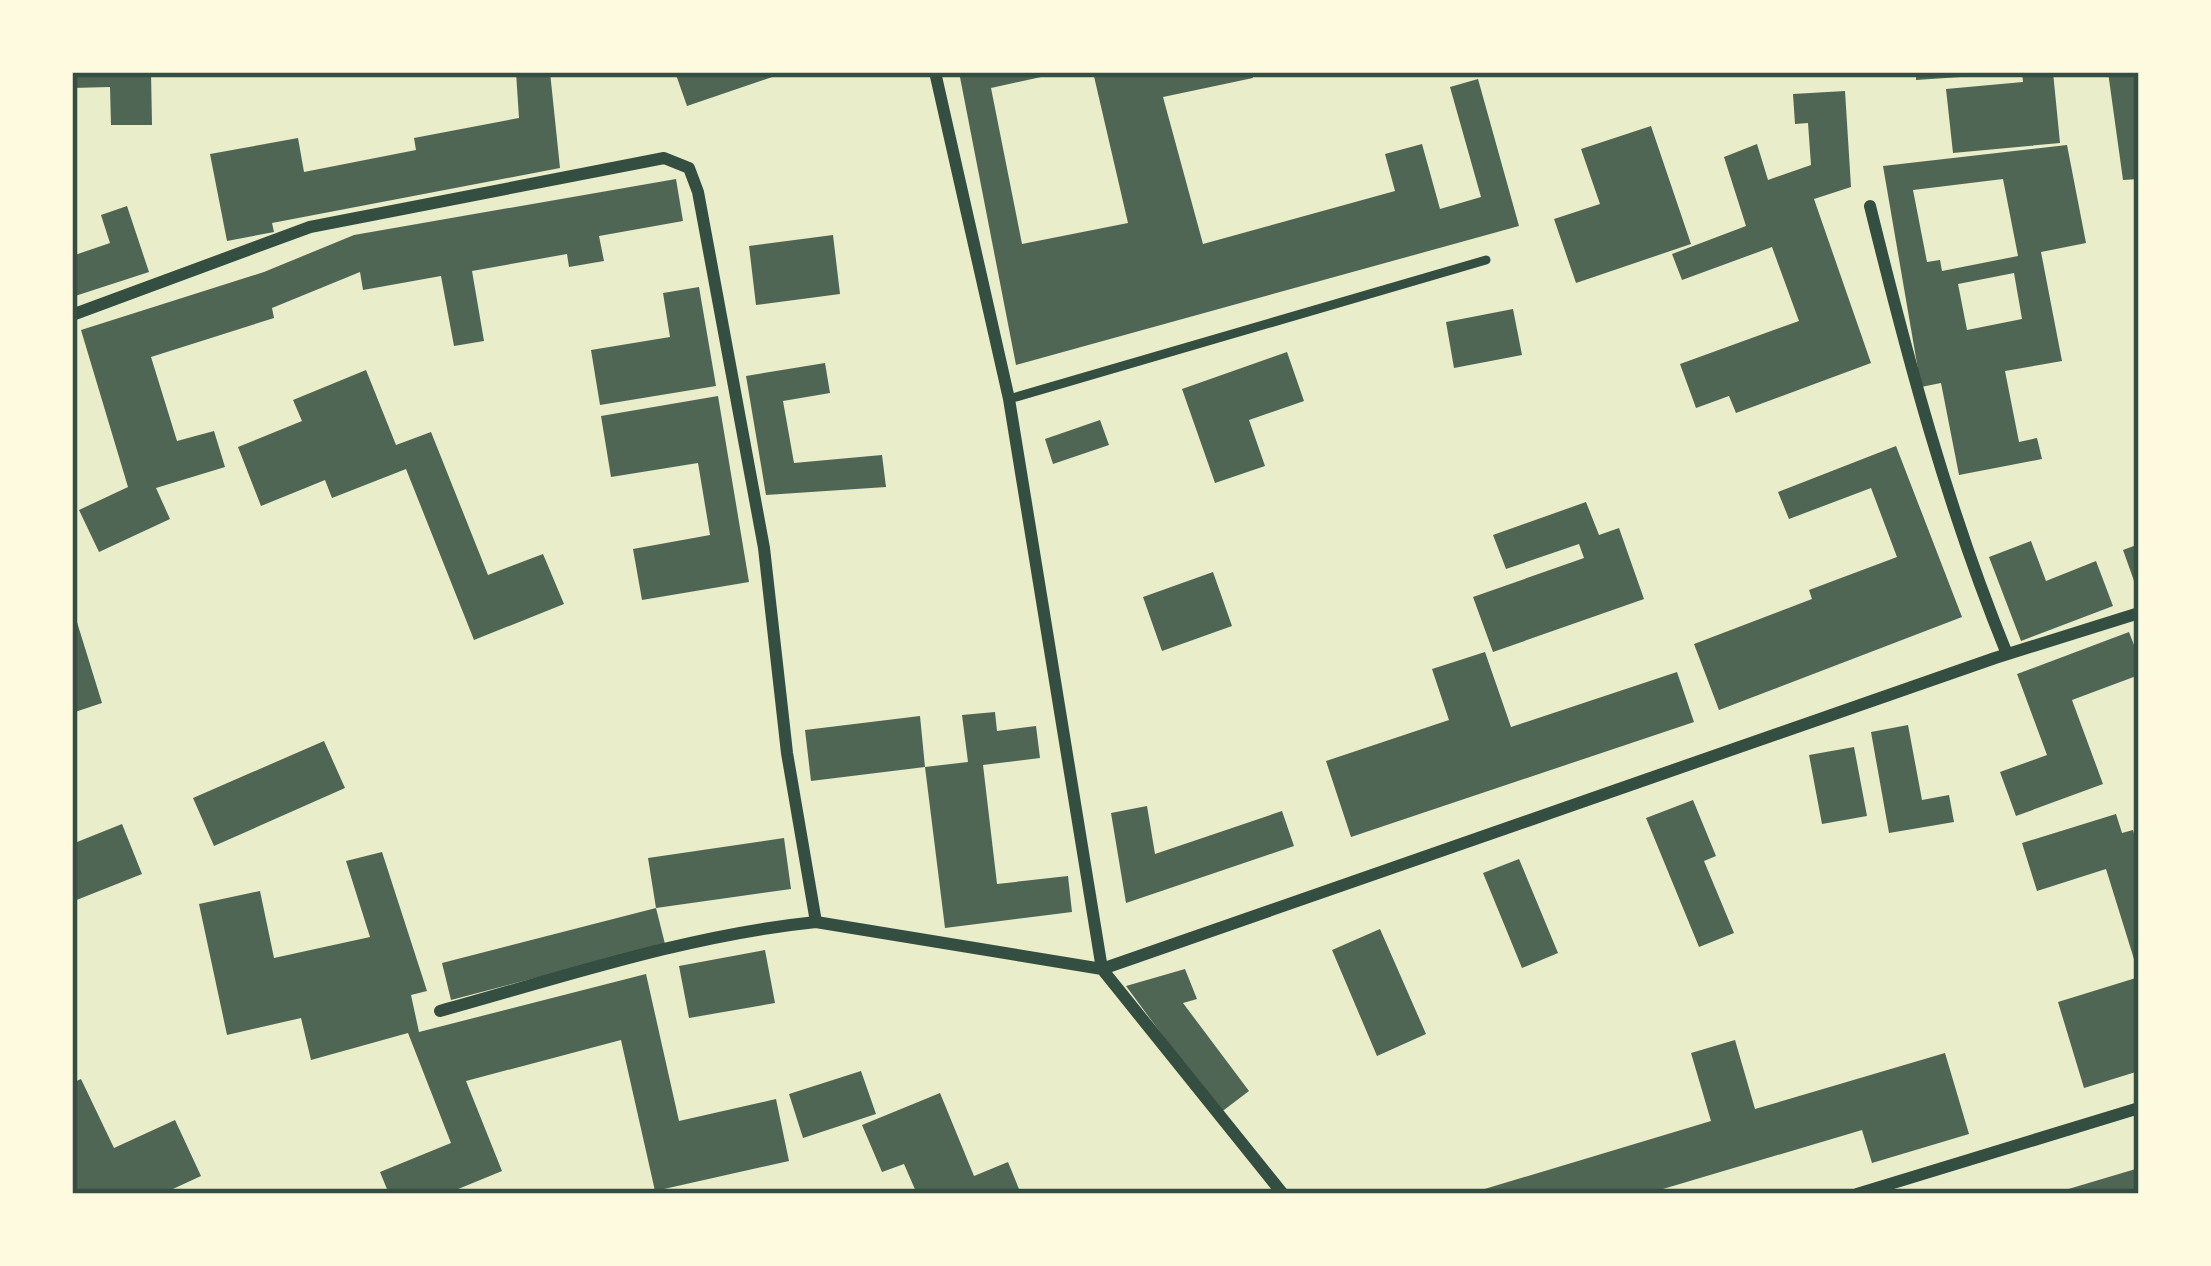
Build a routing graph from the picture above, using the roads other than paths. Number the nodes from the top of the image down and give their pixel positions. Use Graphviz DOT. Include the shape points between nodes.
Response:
graph roads {
  1 [pos="935,72"];
  2 [pos="1870,206"];
  3 [pos="1486,260"];
  4 [pos="72,315"];
  5 [pos="1010,399"];
  6 [pos="2139,613"];
  7 [pos="2007,654"];
  8 [pos="816,922"];
  9 [pos="1102,969"];
  10 [pos="440,1011"];
  11 [pos="2139,1108"];
  12 [pos="1283,1194"];
  13 [pos="1857,1194"];
  1 -- 5 [label="street"];
  2 -- 7 [label="street" via="1931,445"];
  3 -- 5 [label="lane"];
  4 -- 8 [label="street" via="310,227 664,158 689,168 764,548"];
  5 -- 9 [label="street"];
  6 -- 7 [label="street"];
  7 -- 9 [label="street"];
  8 -- 9 [label="street"];
  8 -- 10 [label="street" via="667,950"];
  9 -- 12 [label="street"];
  11 -- 13 [label="street"];
}
